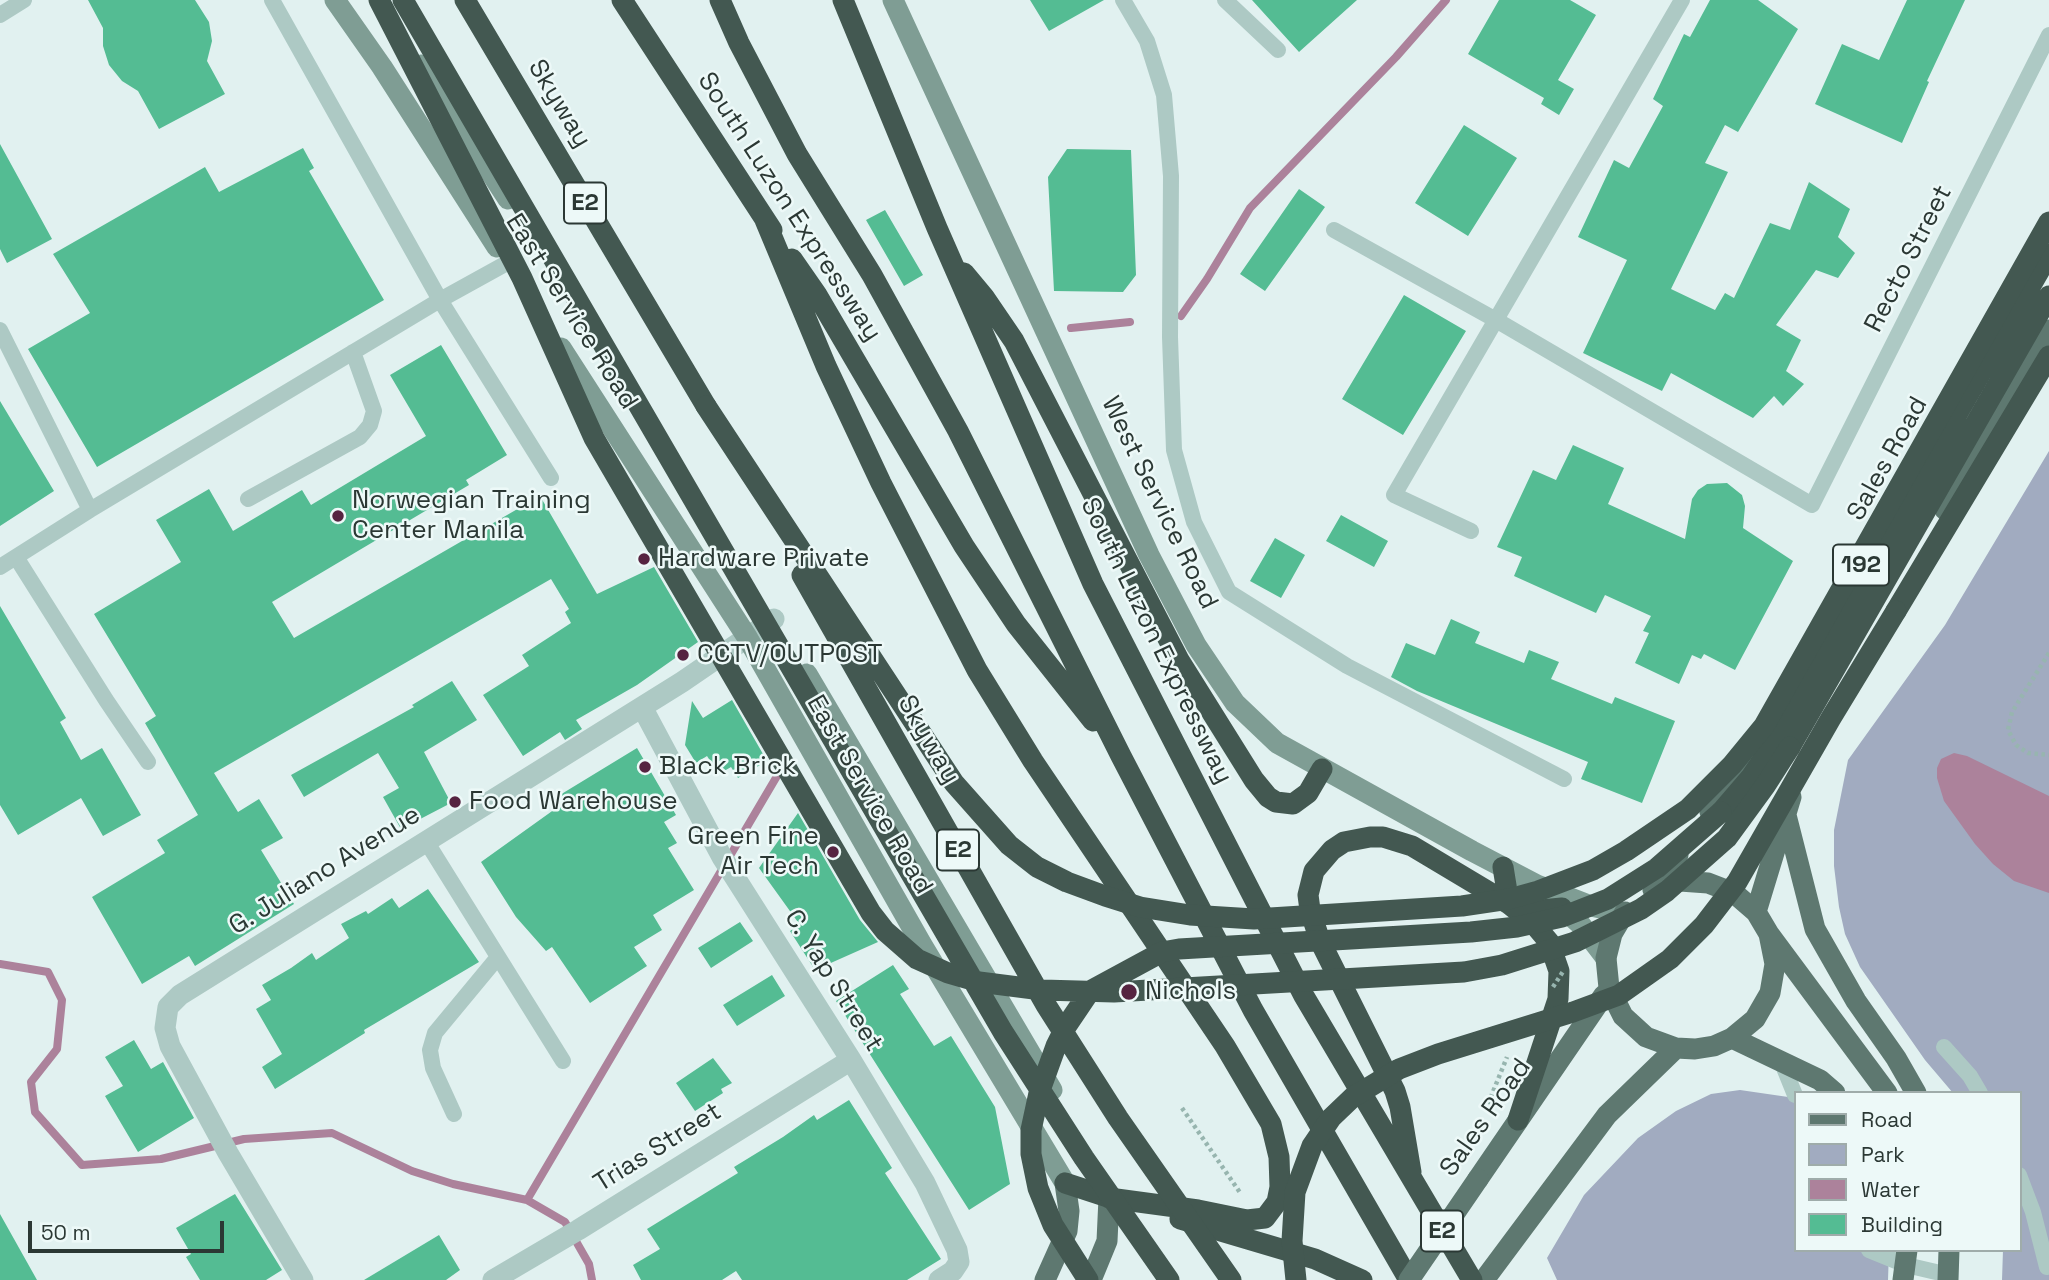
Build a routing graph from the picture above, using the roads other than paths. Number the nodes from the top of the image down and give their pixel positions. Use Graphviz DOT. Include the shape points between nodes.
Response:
graph roads {
  1 [pos="24,0"];
  2 [pos="272,0"];
  3 [pos="335,0"];
  4 [pos="377,0"];
  5 [pos="402,0"];
  6 [pos="464,0"];
  7 [pos="622,0"];
  8 [pos="720,0"];
  9 [pos="843,0"];
  10 [pos="893,0"];
  11 [pos="1123,0"];
  12 [pos="1682,0"];
  13 [pos="1232,2"];
  14 [pos="0,15"];
  15 [pos="2049,35"];
  16 [pos="1278,50"];
  17 [pos="765,220"];
  18 [pos="2049,225"];
  19 [pos="1334,230"];
  20 [pos="2049,254"];
  21 [pos="949,255"];
  22 [pos="507,263"];
  23 [pos="2049,296"];
  24 [pos="440,300"];
  25 [pos="1496,320"];
  26 [pos="0,330"];
  27 [pos="2049,330"];
  28 [pos="353,352"];
  29 [pos="2049,356"];
  30 [pos="706,406"];
  31 [pos="551,478"];
  32 [pos="248,499"];
  33 [pos="90,510"];
  34 [pos="1471,531"];
  35 [pos="16,557"];
  36 [pos="0,567"];
  37 [pos="774,618"];
  38 [pos="747,637"];
  39 [pos="642,707"];
  40 [pos="1121,756"];
  41 [pos="148,762"];
  42 [pos="1322,769"];
  43 [pos="1735,777"];
  44 [pos="1564,779"];
  45 [pos="1786,815"];
  46 [pos="426,841"];
  47 [pos="1503,867"];
  48 [pos="1537,885"];
  49 [pos="1653,890"];
  50 [pos="1515,908"];
  51 [pos="1562,908"];
  52 [pos="1756,912"];
  53 [pos="1624,913"];
  54 [pos="1769,934"];
  55 [pos="498,957"];
  56 [pos="1606,958"];
  57 [pos="1609,988"];
  58 [pos="1732,1038"];
  59 [pos="1944,1047"];
  60 [pos="1676,1048"];
  61 [pos="851,1060"];
  62 [pos="563,1061"];
  63 [pos="1782,1063"];
  64 [pos="1833,1091"];
  65 [pos="1886,1091"];
  66 [pos="1915,1091"];
  67 [pos="1979,1091"];
  68 [pos="1794,1093"];
  69 [pos="454,1114"];
  70 [pos="1518,1120"];
  71 [pos="2021,1180"];
  72 [pos="1412,1181"];
  73 [pos="1065,1183"];
  74 [pos="1109,1198"];
  75 [pos="1874,1252"];
  76 [pos="1948,1252"];
  77 [pos="1905,1265"];
  78 [pos="2048,1267"];
  79 [pos="1949,1278"];
  80 [pos="303,1280"];
  81 [pos="493,1280"];
  82 [pos="939,1280"];
  83 [pos="1045,1280"];
  84 [pos="1089,1280"];
  85 [pos="1169,1280"];
  86 [pos="1231,1280"];
  87 [pos="1296,1280"];
  88 [pos="1362,1280"];
  89 [pos="1409,1280"];
  90 [pos="1472,1280"];
  91 [pos="1484,1280"];
  1 -- 14 [label="lane"];
  2 -- 24 [label="lane"];
  3 -- 22 [label="main road, East Service Road"];
  4 -- 23 [label="highway, bridge" via="522,278 594,438 871,914 917,958 948,974 979,982 1114,992 1464,972 1562,946 1641,909 1727,838 1765,786"];
  4 -- 37 [label="main road, East Service Road" via="537,242"];
  5 -- 85 [label="highway, E2, bridge" via="1003,1032"];
  6 -- 30 [label="highway, Skyway / E2"];
  7 -- 17 [label="highway, South Luzon Expressway / E2"];
  8 -- 40 [label="highway, South Luzon Expressway / E2" via="797,154 873,275 958,431"];
  9 -- 21 [label="highway, South Luzon Expressway / E2"];
  10 -- 42 [label="main road, West Service Road" via="1149,555 1196,645 1235,703 1277,743"];
  11 -- 44 [label="lane" via="1147,41 1164,95 1171,176 1174,450 1194,522 1229,592 1347,666"];
  12 -- 25 [label="lane"];
  13 -- 16 [label="lane"];
  15 -- 25 [label="lane, Recto Street" via="1812,505"];
  17 -- 40 [label="highway, South Luzon Expressway / E2" via="817,295 964,546 1016,624"];
  17 -- 74 [label="highway" via="881,483 977,670 1027,753 1225,1046 1271,1124 1280,1187 1277,1202 1265,1218 1247,1220"];
  18 -- 30 [label="highway, bridge" via="1764,726 1732,765 1688,809 1593,870 1509,899 1462,906 1254,919 1190,915 1140,907 1037,867 1009,845 954,783"];
  18 -- 43 [label="main road, Sales Road / 192" via="1768,732"];
  19 -- 25 [label="lane"];
  20 -- 84 [label="highway, bridge" via="1782,730 1721,812 1657,868 1586,909 1517,927 1179,949 1162,952 1090,991 1056,1046 1031,1130 1038,1188 1053,1225"];
  21 -- 42 [label="highway" via="1014,341 1179,660 1259,786 1276,802 1293,804 1308,793"];
  21 -- 72 [label="highway, South Luzon Expressway / E2" via="1093,584 1304,996"];
  22 -- 24 [label="lane"];
  22 -- 38 [label="main road, East Service Road"];
  24 -- 28 [label="lane"];
  24 -- 31 [label="lane"];
  25 -- 34 [label="lane" via="1394,495"];
  26 -- 33 [label="lane"];
  27 -- 45 [label="main road, 192" via="1796,781"];
  28 -- 32 [label="lane" via="374,411 370,425 360,437"];
  28 -- 33 [label="lane"];
  29 -- 87 [label="highway, bridge" via="1726,899 1670,959 1619,995 1438,1054 1399,1069 1353,1097 1322,1130 1299,1177 1292,1241"];
  30 -- 86 [label="highway, Skyway / E2, bridge" via="1046,1004 1118,1118"];
  33 -- 35 [label="lane"];
  35 -- 36 [label="lane"];
  35 -- 41 [label="lane"];
  37 -- 38 [label="street, G. Juliano Avenue"];
  37 -- 74 [label="main road, East Service Road" via="1092,1157"];
  38 -- 39 [label="street, G. Juliano Avenue"];
  38 -- 73 [label="main road, East Service Road" via="922,945"];
  39 -- 46 [label="street, G. Juliano Avenue"];
  39 -- 61 [label="street, C. Yap Street" via="722,857"];
  40 -- 89 [label="highway, South Luzon Expressway / E2" via="1253,1010"];
  42 -- 47 [label="main road, West Service Road"];
  43 -- 48 [label="main road" via="1607,862"];
  43 -- 49 [label="main road, Sales Road / 192"];
  45 -- 52 [label="main road, 192"];
  45 -- 66 [label="main road" via="1815,929"];
  46 -- 55 [label="lane"];
  46 -- 80 [label="street, G. Juliano Avenue" via="180,995 168,1007 165,1028 170,1046"];
  47 -- 48 [label="main road, West Service Road"];
  47 -- 50 [label="highway"];
  48 -- 51 [label="main road, West Service Road"];
  48 -- 53 [label="main road, West Service Road"];
  49 -- 52 [label="main road, 192" via="1680,881 1708,883 1734,893"];
  49 -- 53 [label="main road, 192"];
  50 -- 51 [label="highway"];
  50 -- 70 [label="highway" via="1549,942 1560,986"];
  50 -- 72 [label="highway" via="1412,846 1383,837 1344,842 1314,871 1308,895 1312,924 1395,1091"];
  51 -- 56 [label="main road, West Service Road"];
  52 -- 54 [label="main road, 192"];
  53 -- 56 [label="main road, 192"];
  54 -- 58 [label="main road, 192" via="1775,964 1770,993 1755,1019"];
  54 -- 65 [label="main road"];
  55 -- 62 [label="lane"];
  55 -- 69 [label="lane" via="435,1033 430,1050 433,1068"];
  56 -- 57 [label="main road, 192"];
  57 -- 60 [label="main road, 192" via="1623,1016 1646,1037"];
  57 -- 70 [label="main road, Sales Road"];
  58 -- 60 [label="main road, 192" via="1714,1046"];
  58 -- 63 [label="main road"];
  59 -- 67 [label="lane"];
  60 -- 91 [label="main road" via="1607,1115"];
  61 -- 81 [label="street, Trias Street"];
  61 -- 82 [label="street, C. Yap Street" via="925,1183 957,1250 959,1262"];
  63 -- 64 [label="main road"];
  63 -- 68 [label="lane"];
  70 -- 89 [label="main road, Sales Road, bridge"];
  71 -- 78 [label="lane"];
  72 -- 90 [label="highway, South Luzon Expressway / E2"];
  73 -- 74 [label="highway"];
  73 -- 83 [label="main road, East Service Road" via="1067,1231"];
  74 -- 84 [label="main road, East Service Road" via="1107,1241"];
  74 -- 88 [label="highway" via="1315,1259"];
  75 -- 77 [label="lane"];
  76 -- 79 [label="main road"];
  77 -- 79 [label="lane"];
}
